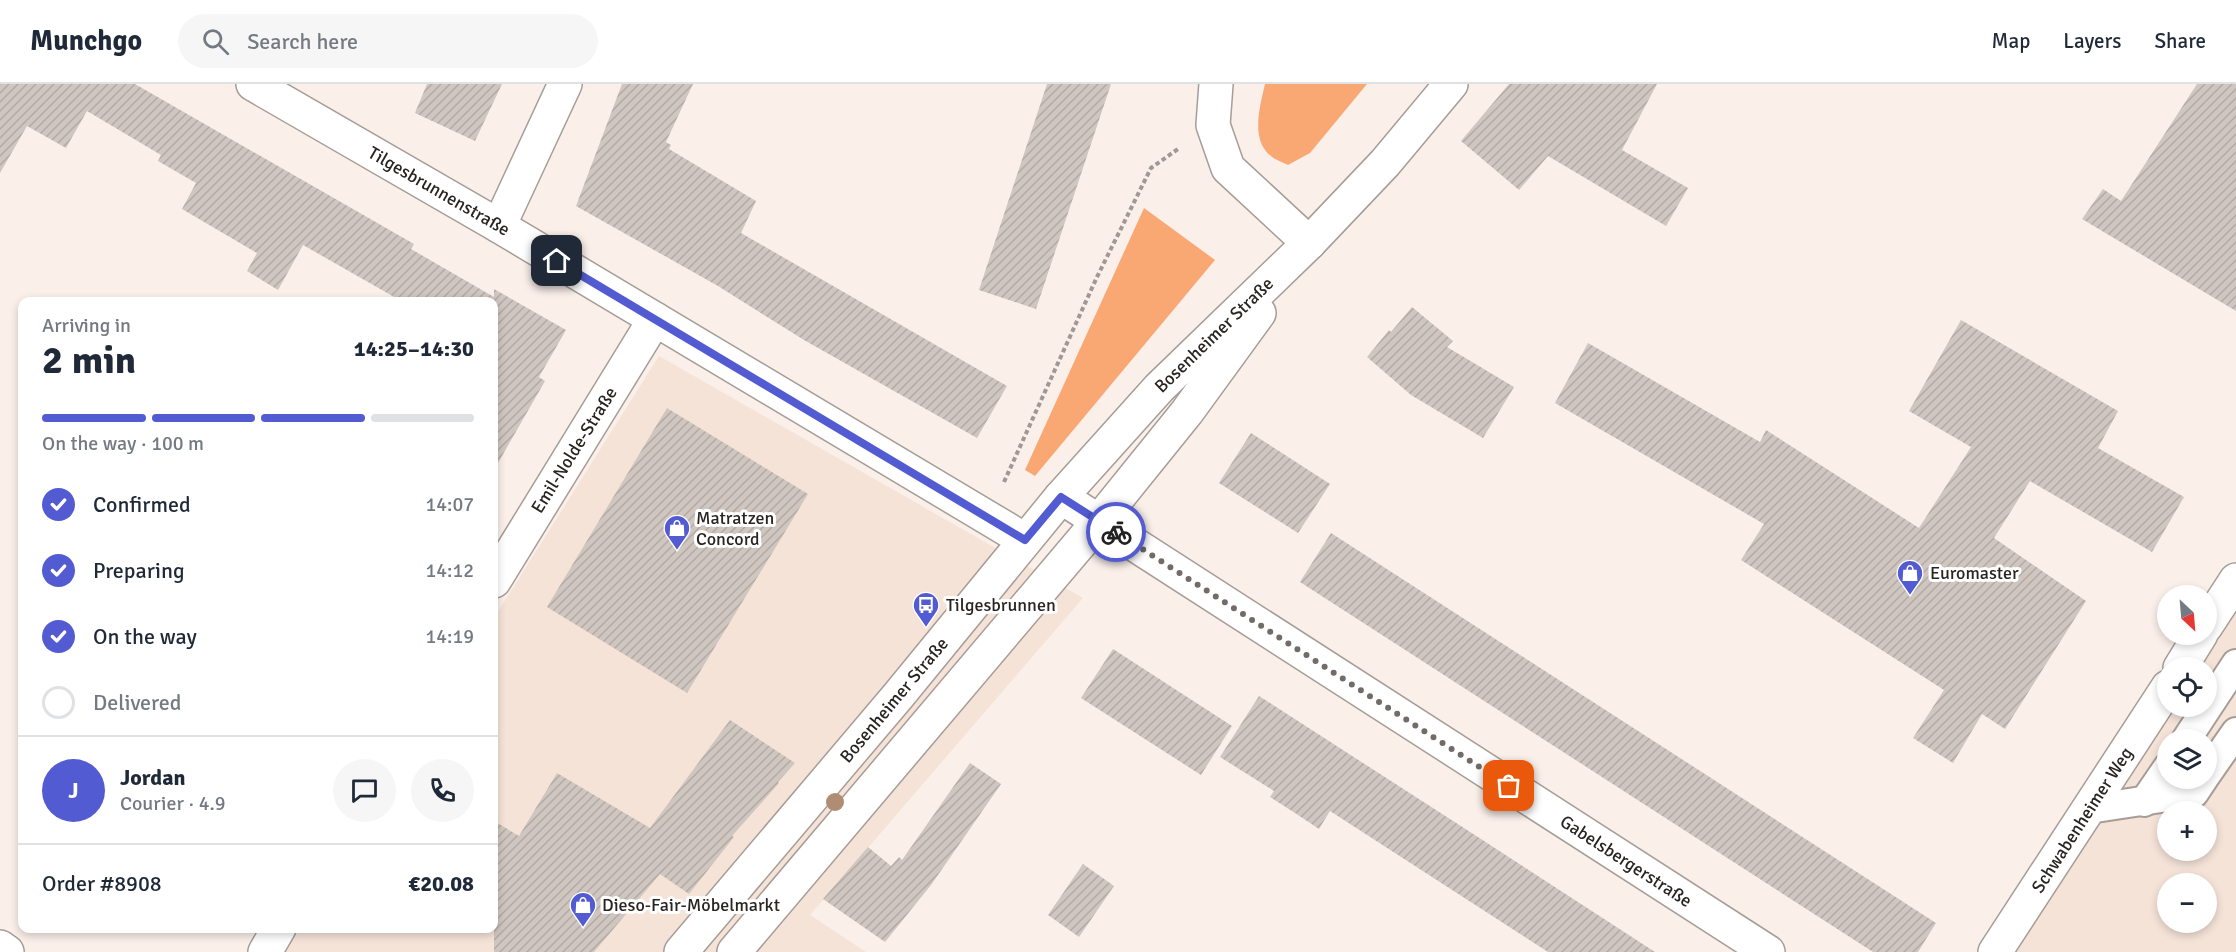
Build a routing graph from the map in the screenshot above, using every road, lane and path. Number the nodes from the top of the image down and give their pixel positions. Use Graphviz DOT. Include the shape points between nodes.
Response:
graph roads {
  1 [pos="253,84"];
  2 [pos="565,84"];
  3 [pos="1216,84"];
  4 [pos="1451,84"];
  5 [pos="1213,125"];
  6 [pos="499,226"];
  7 [pos="1309,243"];
  8 [pos="655,319"];
  9 [pos="1000,490"];
  10 [pos="1061,497"];
  11 [pos="1099,521"];
  12 [pos="1025,540"];
  13 [pos="498,574"];
  14 [pos="2236,580"];
  15 [pos="2217,609"];
  16 [pos="2236,664"];
  17 [pos="2157,704"];
  18 [pos="2193,729"];
  19 [pos="2236,732"];
  20 [pos="2217,760"];
  21 [pos="2157,782"];
  22 [pos="2197,789"];
  23 [pos="2144,802"];
  24 [pos="2089,809"];
  25 [pos="276,933"];
  26 [pos="0,948"];
  27 [pos="7,952"];
  28 [pos="264,952"];
  29 [pos="681,952"];
  30 [pos="734,952"];
  31 [pos="1768,952"];
  32 [pos="1995,952"];
  1 -- 6 [label="street, Tilgesbrunnenstraße"];
  2 -- 6 [label="street"];
  3 -- 5 [label="street"];
  4 -- 7 [label="street, Bosenheimer Straße" via="1385,164"];
  5 -- 7 [label="street" via="1228,168"];
  5 -- 9 [label="path" via="1151,168"];
  6 -- 8 [label="street, Tilgesbrunnenstraße"];
  7 -- 10 [label="street, Bosenheimer Straße" via="1159,388"];
  7 -- 11 [label="street, Bosenheimer Straße" via="1187,412"];
  8 -- 12 [label="street, Tilgesbrunnenstraße"];
  8 -- 13 [label="street, Emil-Nolde-Straße"];
  10 -- 11 [label="street, Gabelsbergerstraße"];
  10 -- 12 [label="street, Bosenheimer Straße"];
  11 -- 30 [label="street, Bosenheimer Straße"];
  11 -- 31 [label="street, Gabelsbergerstraße"];
  12 -- 29 [label="street, Bosenheimer Straße"];
  14 -- 15 [label="street"];
  16 -- 18 [label="lane"];
  17 -- 24 [label="street, Schwabenheimer Weg"];
  19 -- 20 [label="lane"];
  21 -- 23 [label="lane"];
  22 -- 23 [label="lane" via="2194,793"];
  23 -- 24 [label="lane"];
  24 -- 32 [label="street, Schwabenheimer Weg"];
  25 -- 28 [label="street"];
  26 -- 27 [label="street"];
}
